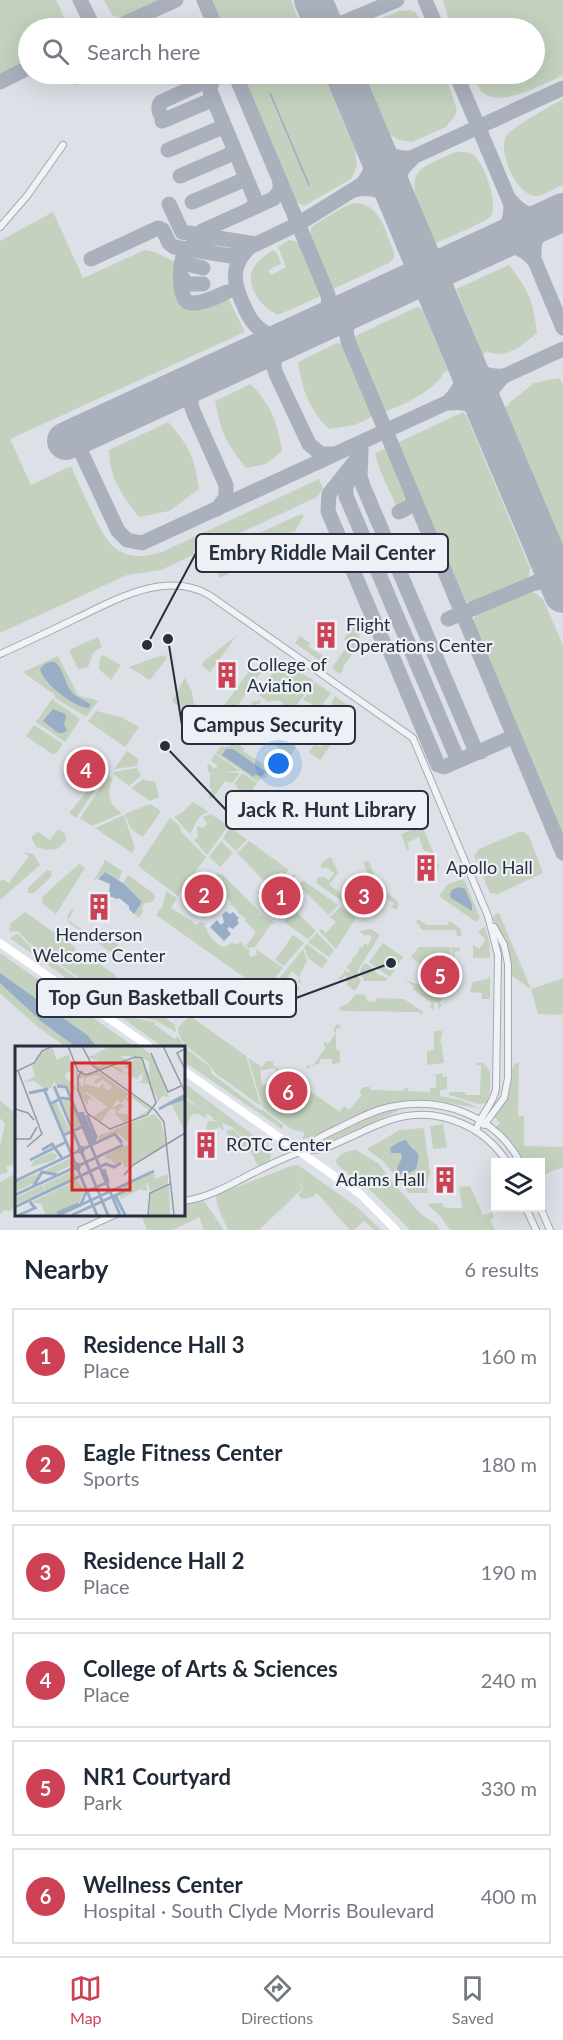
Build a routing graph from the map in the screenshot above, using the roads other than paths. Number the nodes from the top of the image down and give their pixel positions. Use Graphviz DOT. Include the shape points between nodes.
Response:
graph roads {
  1 [pos="63,145"];
  2 [pos="0,226"];
  3 [pos="0,654"];
  4 [pos="488,916"];
  5 [pos="0,943"];
  6 [pos="497,1007"];
  7 [pos="508,1007"];
  8 [pos="149,1046"];
  9 [pos="184,1071"];
  10 [pos="479,1119"];
  11 [pos="486,1124"];
  12 [pos="476,1131"];
  13 [pos="300,1153"];
  14 [pos="504,1158"];
  15 [pos="517,1158"];
  16 [pos="184,1201"];
  17 [pos="528,1212"];
  18 [pos="542,1212"];
  19 [pos="115,1215"];
  20 [pos="81,1230"];
  21 [pos="396,1230"];
  22 [pos="536,1230"];
  23 [pos="550,1230"];
  1 -- 2 [label="street"];
  3 -- 4 [label="street" via="129,594 180,585 205,593 412,738"];
  4 -- 6 [label="street" via="498,955"];
  4 -- 7 [label="street" via="506,954"];
  5 -- 8 [label="main road"];
  6 -- 7 [label="street"];
  6 -- 10 [label="street" via="495,1098"];
  7 -- 11 [label="street" via="507,1090"];
  9 -- 13 [label="main road"];
  10 -- 11 [label="street"];
  10 -- 12 [label="street"];
  10 -- 13 [label="street" via="438,1104 388,1107 313,1140"];
  11 -- 12 [label="street"];
  11 -- 15 [label="street"];
  12 -- 13 [label="street" via="453,1119 413,1114 380,1123 326,1148"];
  12 -- 14 [label="street"];
  13 -- 16 [label="street" via="206,1196"];
  13 -- 21 [label="main road" via="360,1194"];
  17 -- 22 [label="street"];
  18 -- 23 [label="street"];
  19 -- 20 [label="street"];
}
